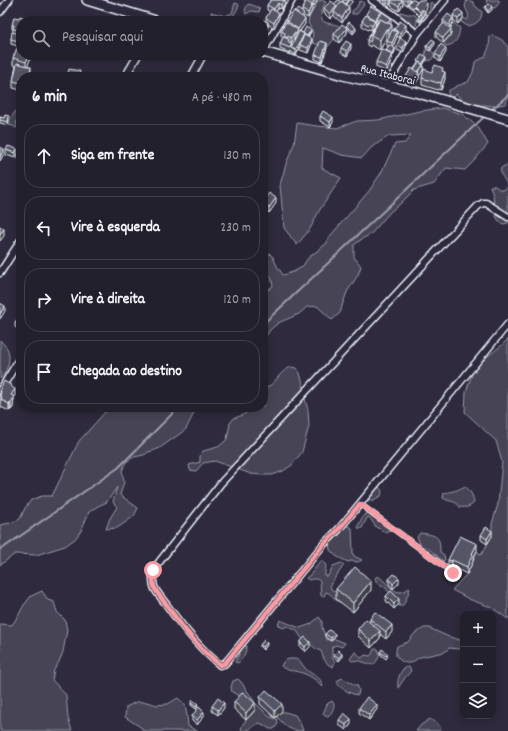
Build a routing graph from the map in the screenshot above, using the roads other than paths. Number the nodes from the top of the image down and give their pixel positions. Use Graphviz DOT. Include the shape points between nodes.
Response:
graph roads {
  1 [pos="9,0"];
  2 [pos="87,0"];
  3 [pos="292,0"];
  4 [pos="372,0"];
  5 [pos="445,0"];
  6 [pos="0,12"];
  7 [pos="140,16"];
  8 [pos="417,34"];
  9 [pos="268,43"];
  10 [pos="268,53"];
  11 [pos="135,60"];
  12 [pos="200,60"];
  13 [pos="128,72"];
  14 [pos="194,72"];
  15 [pos="388,85"];
  16 [pos="508,119"];
  17 [pos="508,217"];
  18 [pos="16,248"];
  19 [pos="0,273"];
  20 [pos="508,324"];
  21 [pos="16,364"];
  22 [pos="0,391"];
  23 [pos="360,504"];
  24 [pos="453,573"];
  1 -- 6 [label="street"];
  2 -- 7 [label="street"];
  3 -- 9 [label="street"];
  4 -- 8 [label="street"];
  5 -- 8 [label="street"];
  8 -- 15 [label="street"];
  10 -- 15 [label="street, Rua Itaborai"];
  11 -- 13 [label="street"];
  12 -- 14 [label="street"];
  15 -- 16 [label="street, Rua Itaborai"];
  17 -- 23 [label="street" via="486,203 474,210 221,483 153,570 155,588 200,646 220,665 224,664"];
  18 -- 19 [label="street"];
  20 -- 23 [label="street"];
  21 -- 22 [label="street"];
  23 -- 24 [label="lane"];
}
